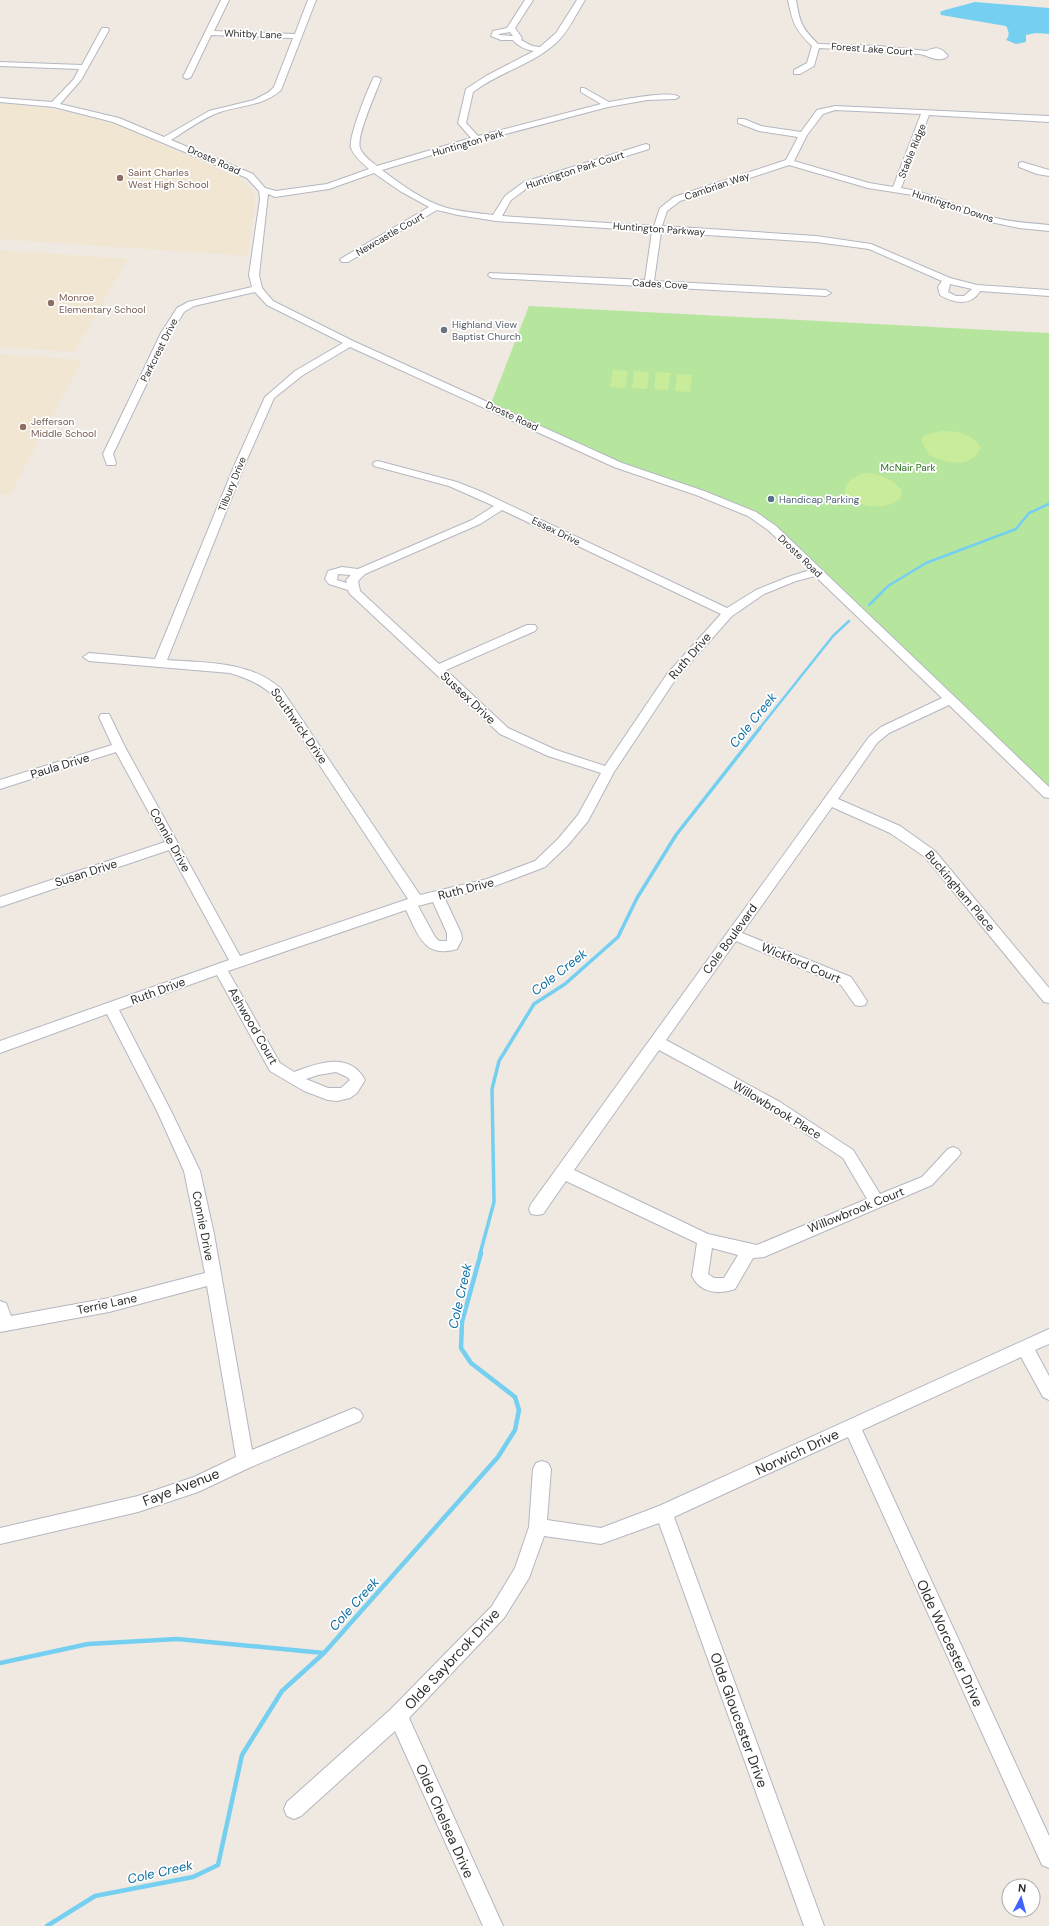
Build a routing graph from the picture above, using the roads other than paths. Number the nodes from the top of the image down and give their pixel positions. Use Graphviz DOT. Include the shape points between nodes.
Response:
graph roads {
  1 [pos="225,0"];
  2 [pos="312,0"];
  3 [pos="529,0"];
  4 [pos="581,0"];
  5 [pos="792,0"];
  6 [pos="512,29"];
  7 [pos="105,30"];
  8 [pos="210,32"];
  9 [pos="297,36"];
  10 [pos="518,38"];
  11 [pos="816,46"];
  12 [pos="542,50"];
  13 [pos="928,53"];
  14 [pos="0,64"];
  15 [pos="84,67"];
  16 [pos="797,72"];
  17 [pos="187,77"];
  18 [pos="377,79"];
  19 [pos="584,90"];
  20 [pos="674,97"];
  21 [pos="0,100"];
  22 [pos="54,105"];
  23 [pos="608,105"];
  24 [pos="926,112"];
  25 [pos="1049,119"];
  26 [pos="741,121"];
  27 [pos="803,135"];
  28 [pos="166,139"];
  29 [pos="476,139"];
  30 [pos="646,147"];
  31 [pos="789,162"];
  32 [pos="1022,165"];
  33 [pos="374,170"];
  34 [pos="1049,173"];
  35 [pos="896,189"];
  36 [pos="266,191"];
  37 [pos="436,207"];
  38 [pos="496,218"];
  39 [pos="1049,228"];
  40 [pos="658,229"];
  41 [pos="345,260"];
  42 [pos="493,275"];
  43 [pos="947,280"];
  44 [pos="649,284"];
  45 [pos="977,288"];
  46 [pos="257,289"];
  47 [pos="826,293"];
  48 [pos="1049,293"];
  49 [pos="350,343"];
  50 [pos="111,463"];
  51 [pos="378,464"];
  52 [pos="502,506"];
  53 [pos="360,572"];
  54 [pos="817,572"];
  55 [pos="352,588"];
  56 [pos="728,614"];
  57 [pos="531,628"];
  58 [pos="89,657"];
  59 [pos="160,662"];
  60 [pos="438,669"];
  61 [pos="950,699"];
  62 [pos="105,716"];
  63 [pos="119,747"];
  64 [pos="608,771"];
  65 [pos="0,785"];
  66 [pos="1049,794"];
  67 [pos="829,800"];
  68 [pos="173,844"];
  69 [pos="437,896"];
  70 [pos="0,902"];
  71 [pos="413,902"];
  72 [pos="734,935"];
  73 [pos="237,962"];
  74 [pos="220,968"];
  75 [pos="1049,998"];
  76 [pos="860,1001"];
  77 [pos="110,1008"];
  78 [pos="656,1042"];
  79 [pos="0,1047"];
  80 [pos="292,1078"];
  81 [pos="953,1153"];
  82 [pos="563,1172"];
  83 [pos="876,1201"];
  84 [pos="536,1209"];
  85 [pos="704,1240"];
  86 [pos="748,1251"];
  87 [pos="212,1278"];
  88 [pos="2,1319"];
  89 [pos="1049,1336"];
  90 [pos="1025,1347"];
  91 [pos="1049,1392"];
  92 [pos="354,1416"];
  93 [pos="852,1428"];
  94 [pos="245,1461"];
  95 [pos="542,1469"];
  96 [pos="664,1513"];
  97 [pos="538,1526"];
  98 [pos="0,1536"];
  99 [pos="398,1716"];
  100 [pos="294,1809"];
  101 [pos="1049,1858"];
  102 [pos="493,1926"];
  103 [pos="814,1926"];
  1 -- 8 [label="street"];
  2 -- 9 [label="street"];
  3 -- 6 [label="street"];
  4 -- 12 [label="street" via="553,42"];
  5 -- 11 [label="street" via="796,22"];
  6 -- 10 [label="street"];
  6 -- 10 [label="street" via="496,32 495,36"];
  7 -- 15 [label="street"];
  8 -- 9 [label="street, Whitby Lane"];
  8 -- 17 [label="street"];
  9 -- 28 [label="street" via="278,88 271,95 247,105 218,110"];
  10 -- 12 [label="street" via="517,41 530,48"];
  11 -- 13 [label="street, Forest Lake Court"];
  11 -- 16 [label="street" via="811,64"];
  12 -- 29 [label="street" via="506,69 486,69 483,72 489,78 469,92 462,123"];
  14 -- 15 [label="street"];
  15 -- 22 [label="street" via="71,88"];
  18 -- 33 [label="street, Huntington Parkway" via="355,146"];
  19 -- 23 [label="street"];
  20 -- 23 [label="street, Huntington Park" via="647,98"];
  21 -- 22 [label="street, Droste Road"];
  22 -- 28 [label="street, Droste Road" via="104,116"];
  23 -- 29 [label="street, Huntington Park"];
  24 -- 25 [label="street"];
  24 -- 27 [label="street" via="816,107"];
  24 -- 35 [label="street, Stable Ridge"];
  26 -- 27 [label="street" via="759,128"];
  27 -- 31 [label="street"];
  28 -- 36 [label="street, Droste Road" via="236,168 250,176"];
  29 -- 33 [label="street, Huntington Park"];
  30 -- 38 [label="street, Huntington Park Court" via="527,184 513,191"];
  31 -- 35 [label="street, Huntington Downs" via="845,180"];
  31 -- 40 [label="street, Cambrian Way" via="677,200 663,210"];
  32 -- 34 [label="street"];
  33 -- 36 [label="street, Huntington Park" via="329,186 275,194"];
  33 -- 37 [label="street, Huntington Parkway"];
  35 -- 39 [label="street, Huntington Downs" via="921,194 989,219"];
  36 -- 46 [label="street" via="254,275"];
  37 -- 38 [label="street, Huntington Parkway"];
  37 -- 41 [label="street, Newcastle Court"];
  38 -- 40 [label="street, Huntington Parkway"];
  40 -- 43 [label="street, Huntington Parkway" via="816,239 871,247"];
  40 -- 44 [label="street, Cambrian Way"];
  42 -- 44 [label="street, Cades Cove"];
  43 -- 45 [label="street, Huntington Parkway"];
  43 -- 45 [label="street" via="943,293 953,298 970,299"];
  44 -- 47 [label="street, Cades Cove"];
  45 -- 48 [label="street, Huntington Parkway"];
  46 -- 49 [label="street, Droste Road" via="270,303"];
  46 -- 50 [label="street, Parkcrest Drive" via="191,304 180,310 166,333 108,454"];
  49 -- 54 [label="street, Droste Road" via="618,465 752,514 772,528"];
  49 -- 59 [label="street, Tilbury Drive" via="299,373 270,397 240,464"];
  51 -- 52 [label="street, Essex Drive" via="453,484"];
  52 -- 53 [label="street" via="476,522"];
  52 -- 56 [label="street, Essex Drive"];
  53 -- 55 [label="street" via="352,580"];
  53 -- 55 [label="street" via="332,574 332,582"];
  54 -- 56 [label="street, Ruth Drive" via="760,592"];
  54 -- 61 [label="street, Droste Road"];
  55 -- 60 [label="street, Sussex Drive"];
  56 -- 64 [label="street, Ruth Drive" via="671,677"];
  57 -- 60 [label="street"];
  58 -- 59 [label="street, Southwick Drive"];
  59 -- 71 [label="street, Southwick Drive" via="231,669 249,674 271,685"];
  60 -- 64 [label="street, Sussex Drive" via="504,731 552,753"];
  61 -- 66 [label="street, Droste Road"];
  61 -- 67 [label="street, Cole Boulevard" via="879,734"];
  62 -- 63 [label="street, Connie Drive"];
  63 -- 65 [label="street, Paula Drive"];
  63 -- 68 [label="street, Connie Drive"];
  64 -- 69 [label="street, Ruth Drive" via="583,818 540,864 490,883"];
  67 -- 72 [label="street, Cole Boulevard"];
  67 -- 75 [label="street, Buckingham Place" via="897,830 917,842 930,854"];
  68 -- 70 [label="street, Susan Drive"];
  68 -- 73 [label="street, Connie Drive"];
  69 -- 71 [label="street, Ruth Drive"];
  69 -- 71 [label="street, Southwick Drive" via="454,933 452,945 434,945"];
  71 -- 73 [label="street, Ruth Drive"];
  72 -- 76 [label="street, Wickford Court" via="846,981"];
  72 -- 78 [label="street, Cole Boulevard"];
  73 -- 74 [label="street, Ruth Drive"];
  74 -- 77 [label="street, Ruth Drive"];
  74 -- 80 [label="street, Ashwood Court" via="275,1068"];
  77 -- 79 [label="street, Ruth Drive"];
  77 -- 87 [label="street, Connie Drive" via="192,1171 206,1234"];
  78 -- 82 [label="street, Cole Boulevard"];
  78 -- 83 [label="street, Willowbrook Place" via="775,1106 848,1154"];
  81 -- 83 [label="street, Willowbrook Court" via="927,1181"];
  82 -- 84 [label="street, Cole Boulevard"];
  82 -- 85 [label="street, Willowbrook Court"];
  83 -- 86 [label="street, Willowbrook Court" via="758,1252"];
  85 -- 86 [label="street, Willowbrook Court"];
  85 -- 86 [label="street" via="700,1276 704,1282 712,1285 729,1284"];
  87 -- 88 [label="street, Terrie Lane" via="109,1305"];
  87 -- 94 [label="street, Connie Drive"];
  89 -- 90 [label="street, Norwich Drive"];
  90 -- 91 [label="street"];
  90 -- 93 [label="street, Norwich Drive"];
  92 -- 94 [label="street, Faye Avenue"];
  93 -- 96 [label="street, Norwich Drive"];
  93 -- 101 [label="street, Olde Worcester Drive"];
  94 -- 98 [label="street, Faye Avenue" via="198,1484 138,1504"];
  95 -- 97 [label="street, Olde Saybrcok Drive"];
  96 -- 97 [label="street, Norwich Drive" via="601,1536"];
  96 -- 103 [label="street, Olde Gloucester Drive"];
  97 -- 99 [label="street, Olde Saybrcok Drive" via="523,1572 498,1612"];
  99 -- 100 [label="street, Olde Saybrcok Drive"];
  99 -- 102 [label="street, Olde Chelsea Drive"];
}
